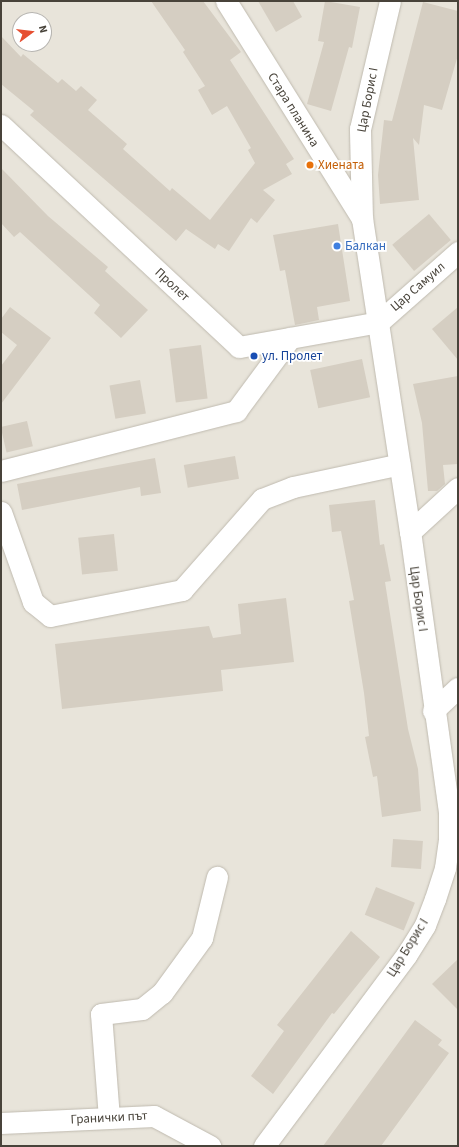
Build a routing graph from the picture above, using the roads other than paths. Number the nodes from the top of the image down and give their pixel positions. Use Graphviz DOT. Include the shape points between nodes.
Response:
graph roads {
  1 [pos="226,1"];
  2 [pos="390,1"];
  3 [pos="1,125"];
  4 [pos="362,219"];
  5 [pos="458,252"];
  6 [pos="379,322"];
  7 [pos="290,338"];
  8 [pos="400,464"];
  9 [pos="1,471"];
  10 [pos="458,488"];
  11 [pos="1,512"];
  12 [pos="410,532"];
  13 [pos="458,688"];
  14 [pos="433,711"];
  15 [pos="452,869"];
  16 [pos="218,877"];
  17 [pos="109,1118"];
  18 [pos="1,1123"];
  19 [pos="210,1146"];
  20 [pos="264,1146"];
  1 -- 4 [label="street, Стара планина"];
  2 -- 4 [label="street, Цар Борис I" via="360,129"];
  3 -- 7 [label="street, Пролет" via="239,347"];
  4 -- 6 [label="street, Цар Борис I"];
  5 -- 6 [label="street, Цар Самуил"];
  6 -- 7 [label="street, Пролет"];
  6 -- 8 [label="street, Цар Борис I"];
  7 -- 9 [label="street" via="236,411"];
  8 -- 11 [label="street" via="293,487 262,499 182,590 50,616 33,602"];
  8 -- 12 [label="street, Цар Борис I"];
  10 -- 12 [label="street"];
  12 -- 14 [label="street, Цар Борис I"];
  13 -- 14 [label="street"];
  14 -- 15 [label="street, Цар Борис I" via="449,812"];
  15 -- 20 [label="street, Цар Борис I" via="408,954"];
  16 -- 17 [label="street" via="202,938 162,993 142,1009 101,1014"];
  17 -- 18 [label="street, Гранички път"];
  17 -- 19 [label="street, Гранички път" via="154,1116"];
}
